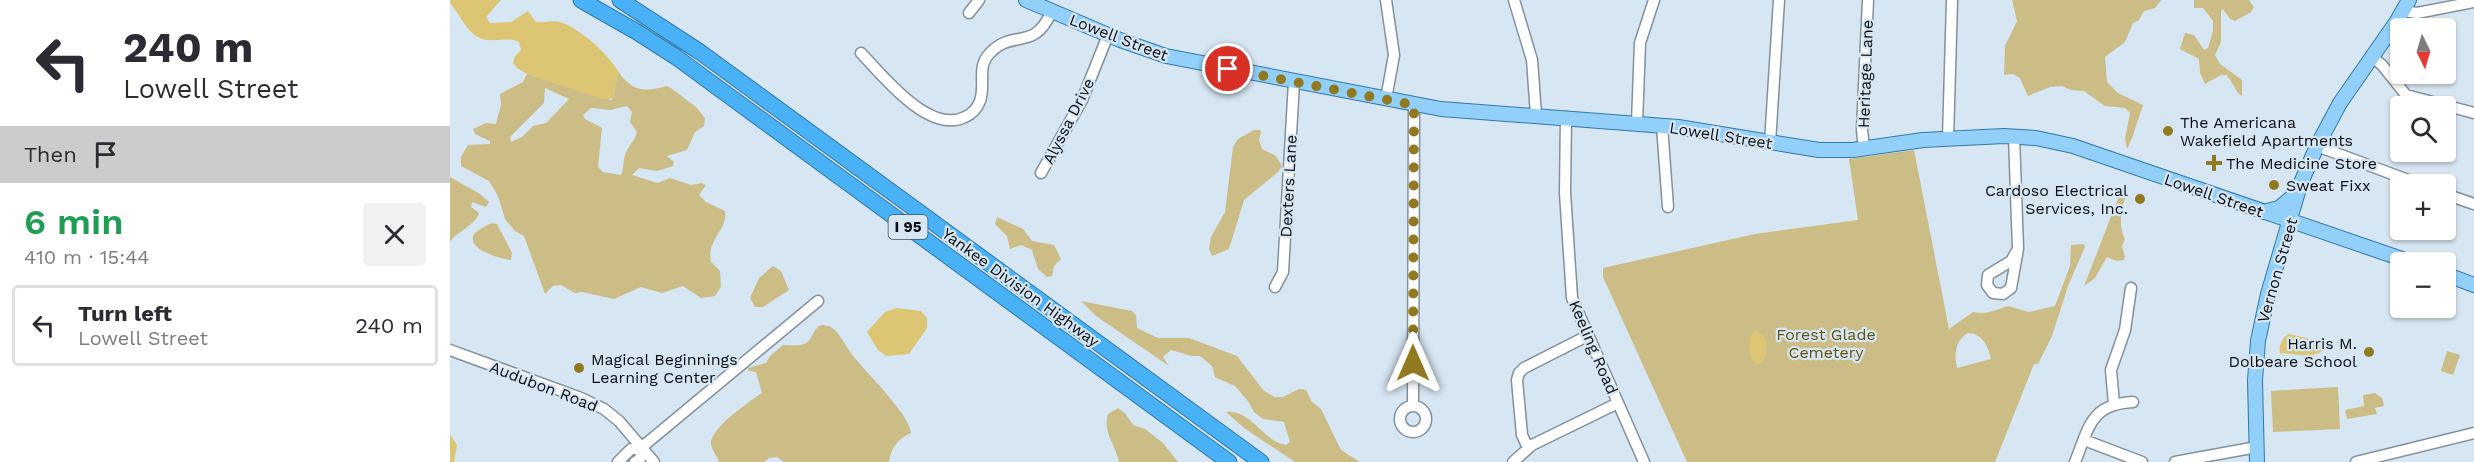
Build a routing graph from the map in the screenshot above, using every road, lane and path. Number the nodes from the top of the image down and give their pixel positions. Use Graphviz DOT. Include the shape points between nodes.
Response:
graph roads {
  1 [pos="569,0"];
  2 [pos="581,0"];
  3 [pos="620,0"];
  4 [pos="627,0"];
  5 [pos="978,0"];
  6 [pos="1026,0"];
  7 [pos="1386,0"];
  8 [pos="1514,0"];
  9 [pos="1654,0"];
  10 [pos="1779,0"];
  11 [pos="1868,0"];
  12 [pos="1952,0"];
  13 [pos="2474,2"];
  14 [pos="2406,6"];
  15 [pos="1052,11"];
  16 [pos="969,13"];
  17 [pos="609,15"];
  18 [pos="650,17"];
  19 [pos="1108,35"];
  20 [pos="861,53"];
  21 [pos="2371,56"];
  22 [pos="1294,82"];
  23 [pos="1386,99"];
  24 [pos="1414,105"];
  25 [pos="2474,113"];
  26 [pos="1536,115"];
  27 [pos="1566,117"];
  28 [pos="1638,123"];
  29 [pos="1662,126"];
  30 [pos="2014,136"];
  31 [pos="1948,139"];
  32 [pos="1770,143"];
  33 [pos="2317,146"];
  34 [pos="1864,148"];
  35 [pos="1041,173"];
  36 [pos="2392,174"];
  37 [pos="2298,192"];
  38 [pos="2456,198"];
  39 [pos="2474,204"];
  40 [pos="1668,207"];
  41 [pos="2263,212"];
  42 [pos="2290,221"];
  43 [pos="2018,249"];
  44 [pos="2390,255"];
  45 [pos="2456,278"];
  46 [pos="2474,285"];
  47 [pos="1275,287"];
  48 [pos="2131,288"];
  49 [pos="818,301"];
  50 [pos="1587,336"];
  51 [pos="450,350"];
  52 [pos="2133,402"];
  53 [pos="1618,403"];
  54 [pos="2114,404"];
  55 [pos="1413,406"];
  56 [pos="2474,434"];
  57 [pos="2084,440"];
  58 [pos="642,447"];
  59 [pos="2257,447"];
  60 [pos="1528,448"];
  61 [pos="618,462"];
  62 [pos="635,462"];
  63 [pos="654,462"];
  64 [pos="1230,462"];
  65 [pos="1261,462"];
  66 [pos="1513,462"];
  67 [pos="1644,462"];
  68 [pos="2075,462"];
  69 [pos="2142,462"];
  70 [pos="2175,462"];
  71 [pos="2257,462"];
  72 [pos="2356,462"];
  1 -- 17 [label="highway"];
  2 -- 17 [label="highway, Yankee Division Highway / I 95"];
  3 -- 18 [label="highway, Yankee Division Highway / I 95"];
  4 -- 18 [label="highway"];
  5 -- 16 [label="street"];
  6 -- 15 [label="main road, Lowell Street"];
  7 -- 23 [label="street" via="1394,55"];
  8 -- 26 [label="street" via="1532,60"];
  9 -- 28 [label="street" via="1640,47"];
  10 -- 32 [label="street"];
  11 -- 34 [label="street, Heritage Lane"];
  12 -- 31 [label="street"];
  13 -- 14 [label="street" via="2419,12"];
  14 -- 21 [label="main road, Vernon Street"];
  15 -- 19 [label="main road, Lowell Street"];
  15 -- 20 [label="street" via="1039,33 1006,42 991,51 982,68 977,107 958,120 940,120 923,111 898,92"];
  17 -- 64 [label="highway, Yankee Division Highway / I 95" via="676,57"];
  18 -- 65 [label="highway, Yankee Division Highway / I 95"];
  19 -- 22 [label="main road, Lowell Street" via="1179,59"];
  19 -- 35 [label="street, Alyssa Drive" via="1082,100"];
  21 -- 25 [label="street" via="2407,96"];
  21 -- 33 [label="main road, Vernon Street"];
  22 -- 23 [label="main road, Lowell Street"];
  22 -- 47 [label="street, Dexters Lane" via="1284,271"];
  23 -- 24 [label="main road, Lowell Street"];
  24 -- 26 [label="main road, Lowell Street"];
  24 -- 55 [label="street"];
  26 -- 27 [label="main road, Lowell Street"];
  27 -- 28 [label="main road, Lowell Street"];
  27 -- 50 [label="street, Keeling Road" via="1565,186 1572,296"];
  28 -- 29 [label="main road, Lowell Street"];
  29 -- 32 [label="main road, Lowell Street"];
  29 -- 40 [label="street"];
  30 -- 31 [label="main road, Lowell Street"];
  30 -- 41 [label="main road, Lowell Street" via="2073,146"];
  30 -- 43 [label="street"];
  31 -- 34 [label="main road, Lowell Street"];
  32 -- 34 [label="main road, Lowell Street" via="1830,151"];
  33 -- 36 [label="street"];
  33 -- 37 [label="main road, Vernon Street"];
  37 -- 41 [label="main road" via="2279,208"];
  37 -- 42 [label="main road, Vernon Street"];
  38 -- 39 [label="street"];
  41 -- 42 [label="main road, Lowell Street"];
  42 -- 44 [label="main road, Lowell Street"];
  42 -- 59 [label="main road, Vernon Street" via="2258,341"];
  45 -- 46 [label="main road"];
  48 -- 54 [label="street" via="2125,330 2111,370"];
  49 -- 58 [label="street"];
  50 -- 53 [label="street, Keeling Road"];
  50 -- 60 [label="street" via="1519,373 1522,434"];
  51 -- 58 [label="street, Audubon Road" via="597,405 619,421"];
  52 -- 54 [label="street"];
  53 -- 60 [label="street"];
  53 -- 67 [label="street, Keeling Road"];
  54 -- 57 [label="street" via="2093,418"];
  56 -- 72 [label="street"];
  57 -- 68 [label="street"];
  57 -- 69 [label="street"];
  58 -- 61 [label="street" via="631,449"];
  58 -- 62 [label="street"];
  58 -- 63 [label="street, Audubon Road"];
  59 -- 70 [label="street"];
  59 -- 71 [label="main road, Vernon Street"];
  60 -- 66 [label="street"];
}
